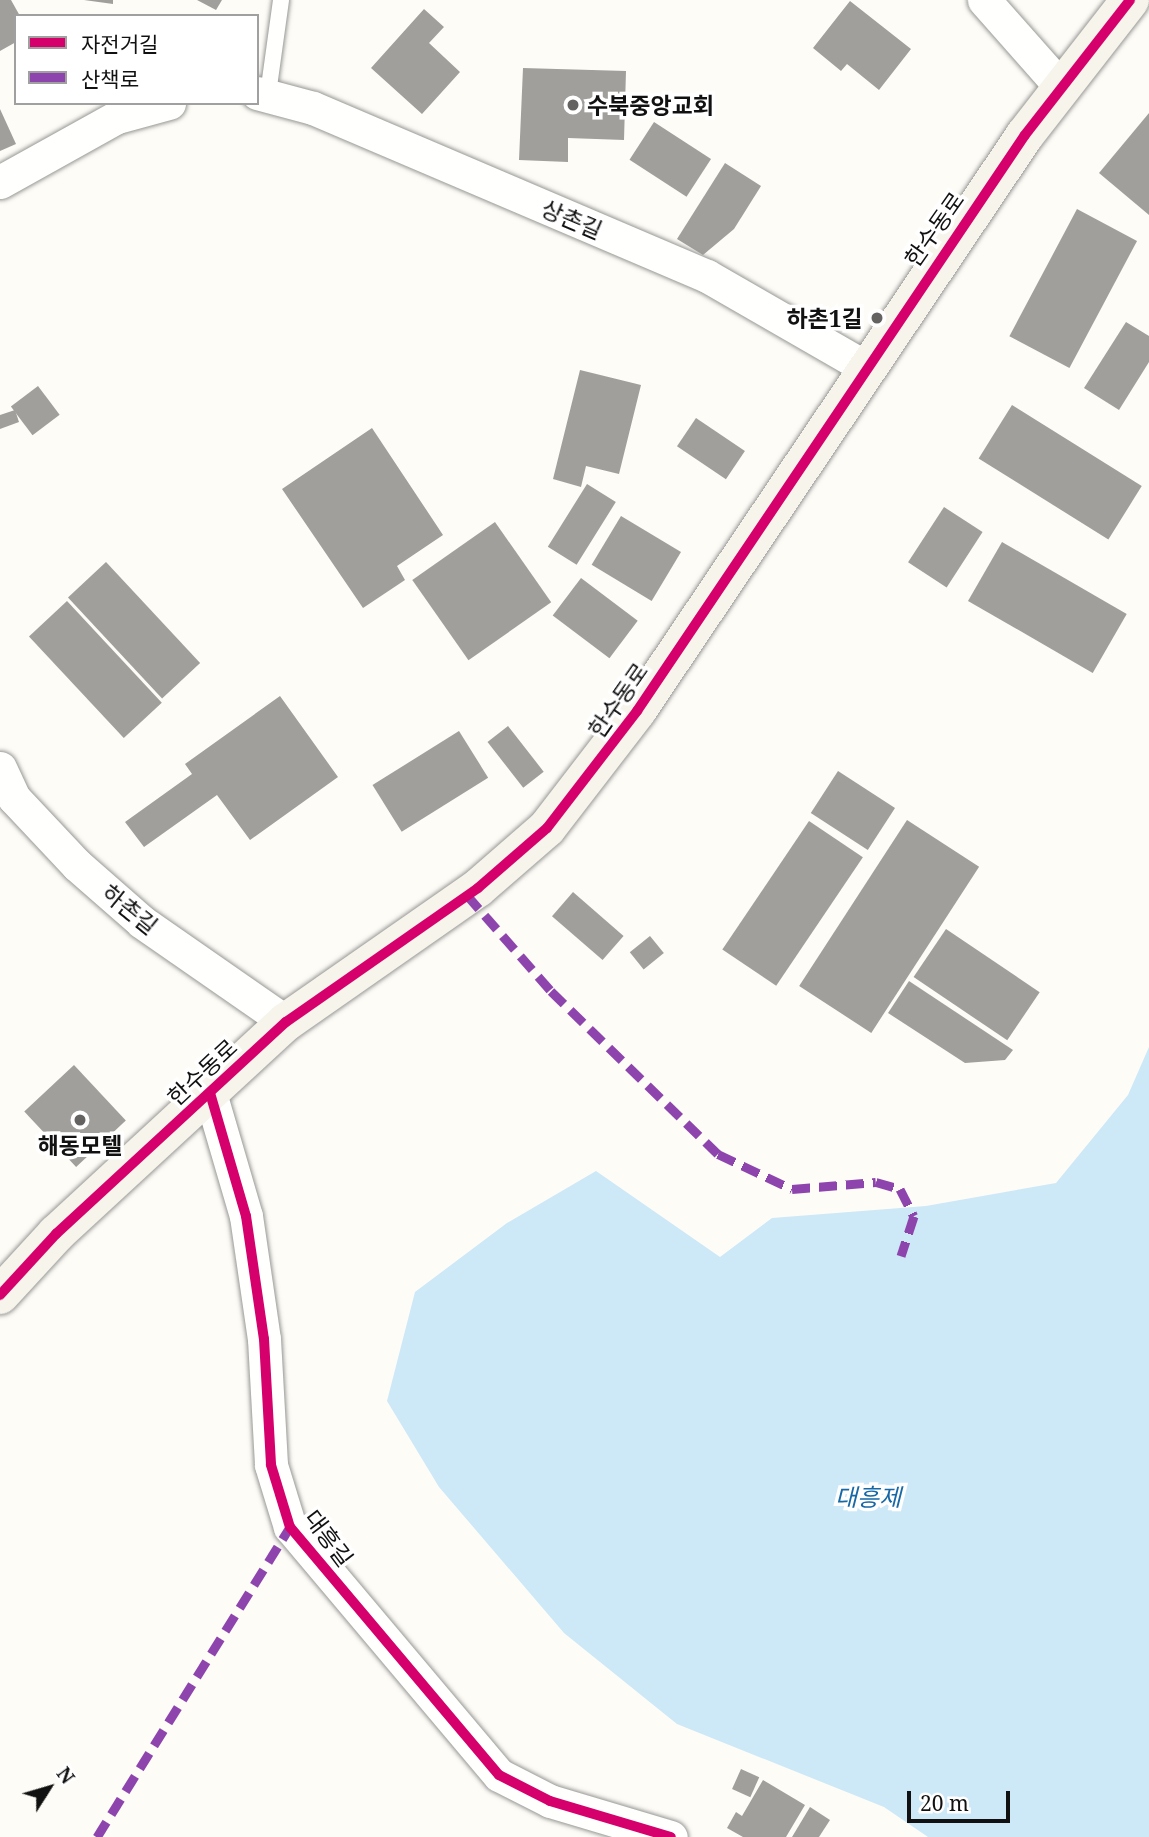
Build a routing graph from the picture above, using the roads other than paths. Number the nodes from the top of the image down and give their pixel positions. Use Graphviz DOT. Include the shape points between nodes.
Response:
graph roads {
  1 [pos="281,0"];
  2 [pos="984,0"];
  3 [pos="1130,0"];
  4 [pos="1060,86"];
  5 [pos="263,94"];
  6 [pos="162,105"];
  7 [pos="0,182"];
  8 [pos="865,367"];
  9 [pos="0,768"];
  10 [pos="286,1022"];
  11 [pos="210,1093"];
  12 [pos="0,1295"];
  13 [pos="671,1837"];
  1 -- 5 [label="lane, 상촌길"];
  2 -- 4 [label="street"];
  3 -- 4 [label="street, 한수동로"];
  4 -- 8 [label="street, 한수동로"];
  5 -- 8 [label="street, 상촌길" via="313,108 707,276"];
  6 -- 7 [label="street" via="117,117"];
  8 -- 10 [label="street, 한수동로" via="637,711 547,828 478,888"];
  9 -- 10 [label="street, 하촌길" via="14,797 77,865 142,922"];
  10 -- 11 [label="street, 한수동로"];
  11 -- 12 [label="street, 한수동로" via="56,1234"];
  11 -- 13 [label="street, 대흥길" via="246,1216 264,1339 271,1465 290,1527 499,1774 550,1801"];
}
